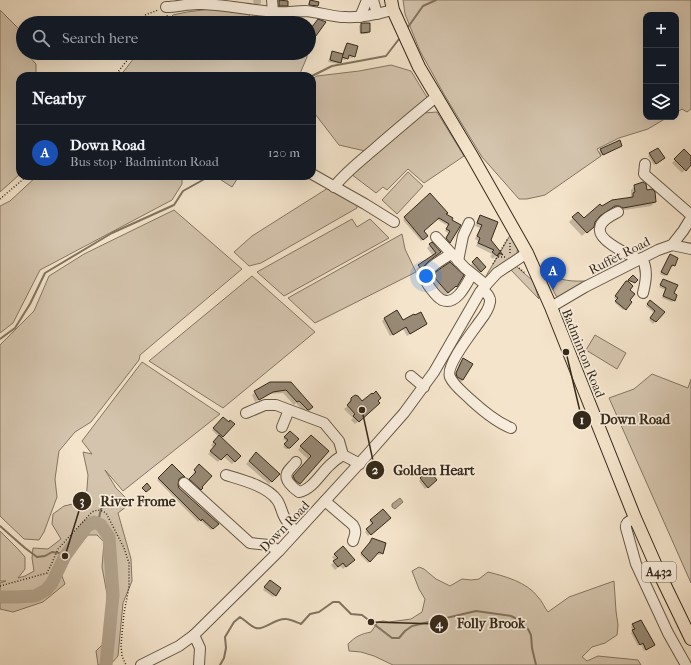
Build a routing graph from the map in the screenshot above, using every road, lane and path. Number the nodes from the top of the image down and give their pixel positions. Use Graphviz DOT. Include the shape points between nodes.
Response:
graph roads {
  1 [pos="272,0"];
  2 [pos="367,0"];
  3 [pos="373,0"];
  4 [pos="392,5"];
  5 [pos="166,7"];
  6 [pos="273,12"];
  7 [pos="377,14"];
  8 [pos="145,15"];
  9 [pos="360,17"];
  10 [pos="128,60"];
  11 [pos="119,72"];
  12 [pos="436,97"];
  13 [pos="645,164"];
  14 [pos="316,176"];
  15 [pos="22,180"];
  16 [pos="334,187"];
  17 [pos="0,199"];
  18 [pos="618,212"];
  19 [pos="691,215"];
  20 [pos="691,218"];
  21 [pos="394,222"];
  22 [pos="468,223"];
  23 [pos="510,235"];
  24 [pos="436,237"];
  25 [pos="672,245"];
  26 [pos="691,249"];
  27 [pos="528,253"];
  28 [pos="455,257"];
  29 [pos="498,257"];
  30 [pos="510,257"];
  31 [pos="641,259"];
  32 [pos="490,270"];
  33 [pos="472,274"];
  34 [pos="484,287"];
  35 [pos="643,293"];
  36 [pos="551,307"];
  37 [pos="411,376"];
  38 [pos="424,387"];
  39 [pos="289,410"];
  40 [pos="246,413"];
  41 [pos="282,427"];
  42 [pos="512,428"];
  43 [pos="343,455"];
  44 [pos="296,462"];
  45 [pos="360,464"];
  46 [pos="226,475"];
  47 [pos="184,483"];
  48 [pos="325,501"];
  49 [pos="635,518"];
  50 [pos="296,532"];
  51 [pos="352,541"];
  52 [pos="279,551"];
  53 [pos="0,586"];
  54 [pos="194,635"];
  55 [pos="691,639"];
  56 [pos="126,665"];
  57 [pos="141,665"];
  58 [pos="199,665"];
  59 [pos="686,665"];
  1 -- 6 [label="street"];
  2 -- 9 [label="street"];
  3 -- 7 [label="street"];
  4 -- 7 [label="street"];
  4 -- 12 [label="main road, Badminton Road / A432" via="419,67"];
  5 -- 6 [label="street" via="200,4"];
  5 -- 8 [label="path"];
  6 -- 9 [label="street" via="306,11"];
  7 -- 9 [label="street"];
  10 -- 11 [label="path"];
  12 -- 16 [label="street" via="361,160"];
  12 -- 27 [label="main road, Badminton Road / A432"];
  13 -- 19 [label="street" via="644,174"];
  14 -- 16 [label="street"];
  15 -- 17 [label="path"];
  16 -- 21 [label="street"];
  18 -- 31 [label="street" via="603,222 600,234 608,242"];
  20 -- 25 [label="street, Ruffet Road"];
  22 -- 28 [label="street"];
  23 -- 29 [label="path"];
  24 -- 28 [label="street"];
  25 -- 26 [label="street"];
  25 -- 31 [label="street, Ruffet Road"];
  27 -- 34 [label="street, Down Road" via="497,273"];
  27 -- 36 [label="main road, Badminton Road / A432"];
  28 -- 33 [label="street"];
  28 -- 33 [label="street" via="426,274 426,280 436,295 446,300 458,296"];
  29 -- 30 [label="path"];
  29 -- 32 [label="path"];
  31 -- 35 [label="street" via="646,273"];
  31 -- 36 [label="street, Ruffet Road"];
  33 -- 34 [label="street"];
  34 -- 38 [label="street, Down Road"];
  34 -- 42 [label="street" via="489,297 489,306 449,372 458,388 496,420"];
  36 -- 49 [label="main road, Badminton Road / A432"];
  37 -- 38 [label="street"];
  38 -- 45 [label="street, Down Road"];
  39 -- 40 [label="street" via="276,405 265,405"];
  39 -- 41 [label="street"];
  39 -- 43 [label="street" via="324,423 339,441"];
  43 -- 44 [label="street" via="319,478 299,492 286,476"];
  43 -- 45 [label="street"];
  45 -- 48 [label="street, Down Road"];
  46 -- 50 [label="street" via="252,483 271,493 280,504 288,524"];
  47 -- 52 [label="street" via="250,543 269,545"];
  48 -- 50 [label="street, Down Road"];
  48 -- 51 [label="street" via="353,525 356,533"];
  49 -- 55 [label="main road, Badminton Road / A432"];
  49 -- 59 [label="street" via="627,522 626,528 636,564 668,634"];
  50 -- 52 [label="street, Down Road"];
  52 -- 54 [label="street, Down Road"];
  53 -- 56 [label="path" via="47,573 58,549 92,512 98,510 106,513 129,563 129,587 121,644"];
  54 -- 57 [label="street, Down Road" via="179,646"];
  54 -- 58 [label="street" via="200,648"];
}
